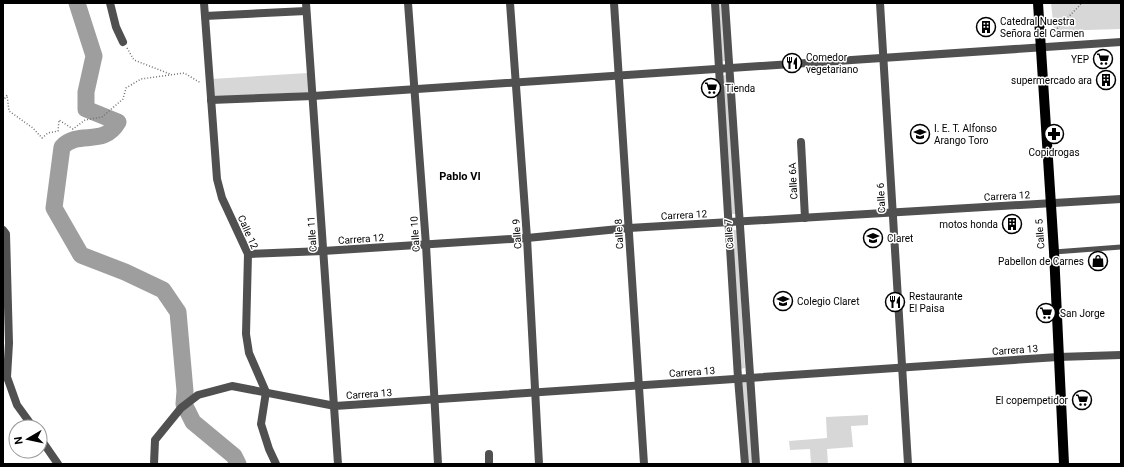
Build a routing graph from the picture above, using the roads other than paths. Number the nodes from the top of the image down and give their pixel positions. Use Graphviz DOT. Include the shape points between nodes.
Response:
graph roads {
  1 [pos="110,3"];
  2 [pos="204,3"];
  3 [pos="408,3"];
  4 [pos="510,3"];
  5 [pos="614,3"];
  6 [pos="714,3"];
  7 [pos="725,3"];
  8 [pos="880,3"];
  9 [pos="1038,3"];
  10 [pos="306,7"];
  11 [pos="205,16"];
  12 [pos="123,42"];
  13 [pos="1121,42"];
  14 [pos="1040,47"];
  15 [pos="884,58"];
  16 [pos="729,69"];
  17 [pos="719,70"];
  18 [pos="619,76"];
  19 [pos="517,82"];
  20 [pos="414,89"];
  21 [pos="313,96"];
  22 [pos="211,100"];
  23 [pos="800,142"];
  24 [pos="1121,199"];
  25 [pos="1050,204"];
  26 [pos="892,214"];
  27 [pos="805,218"];
  28 [pos="729,223"];
  29 [pos="739,223"];
  30 [pos="629,228"];
  31 [pos="3,230"];
  32 [pos="527,238"];
  33 [pos="426,245"];
  34 [pos="1121,246"];
  35 [pos="323,251"];
  36 [pos="1054,252"];
  37 [pos="248,254"];
  38 [pos="1121,355"];
  39 [pos="1058,357"];
  40 [pos="903,367"];
  41 [pos="738,378"];
  42 [pos="749,378"];
  43 [pos="638,386"];
  44 [pos="266,392"];
  45 [pos="536,393"];
  46 [pos="436,400"];
  47 [pos="335,406"];
  48 [pos="27,419"];
  49 [pos="48,450"];
  50 [pos="489,454"];
  51 [pos="57,464"];
  52 [pos="154,464"];
  53 [pos="276,464"];
  54 [pos="338,464"];
  55 [pos="438,464"];
  56 [pos="489,464"];
  57 [pos="539,464"];
  58 [pos="644,464"];
  59 [pos="745,464"];
  60 [pos="756,464"];
  61 [pos="908,464"];
  62 [pos="1064,464"];
  1 -- 12 [label="street"];
  2 -- 11 [label="street, Calle 12"];
  3 -- 20 [label="street, Calle 10"];
  4 -- 19 [label="street, Calle 9"];
  5 -- 18 [label="street, Calle 8"];
  6 -- 17 [label="street, Calle 7"];
  7 -- 16 [label="street, Calle 7"];
  8 -- 15 [label="street, Calle 6"];
  9 -- 14 [label="main road, Calle 5"];
  10 -- 11 [label="street"];
  10 -- 21 [label="street, Calle 11"];
  11 -- 22 [label="street, Calle 12"];
  13 -- 14 [label="street"];
  14 -- 15 [label="street"];
  14 -- 25 [label="main road, Calle 5"];
  15 -- 16 [label="street"];
  15 -- 26 [label="street, Calle 6"];
  16 -- 17 [label="street"];
  16 -- 29 [label="street, Calle 7"];
  17 -- 18 [label="street"];
  17 -- 28 [label="street, Calle 7"];
  18 -- 19 [label="street"];
  18 -- 30 [label="street, Calle 8"];
  19 -- 20 [label="street"];
  19 -- 32 [label="street, Calle 9"];
  20 -- 21 [label="street"];
  20 -- 33 [label="street, Calle 10"];
  21 -- 22 [label="street"];
  21 -- 35 [label="street, Calle 11"];
  22 -- 37 [label="street, Calle 12" via="217,179 222,198"];
  23 -- 27 [label="street, Calle 6A"];
  24 -- 25 [label="street, Carrera 12"];
  25 -- 26 [label="street, Carrera 12"];
  25 -- 36 [label="main road, Calle 5"];
  26 -- 27 [label="street, Carrera 12"];
  26 -- 40 [label="street, Calle 6"];
  27 -- 29 [label="street, Carrera 12"];
  28 -- 29 [label="street, Carrera 12"];
  28 -- 30 [label="street, Carrera 12"];
  28 -- 41 [label="street, Calle 7"];
  29 -- 42 [label="street, Calle 7"];
  30 -- 32 [label="street, Carrera 12"];
  30 -- 43 [label="street, Calle 8"];
  31 -- 48 [label="street" via="6,234 8,288 7,377 17,405"];
  32 -- 33 [label="street, Carrera 12"];
  32 -- 45 [label="street, Calle 9"];
  33 -- 35 [label="street, Carrera 12"];
  33 -- 46 [label="street, Calle 10"];
  34 -- 36 [label="lane"];
  35 -- 37 [label="street, Carrera 12"];
  35 -- 47 [label="street, Calle 11"];
  36 -- 39 [label="main road, Calle 5"];
  37 -- 44 [label="street, Calle 12" via="247,340 249,353"];
  38 -- 39 [label="street, Carrera 13"];
  39 -- 40 [label="street, Carrera 13"];
  39 -- 62 [label="main road, Calle 5"];
  40 -- 42 [label="street, Carrera 13"];
  40 -- 61 [label="street, Calle 6"];
  41 -- 42 [label="street, Carrera 13"];
  41 -- 43 [label="street, Carrera 13"];
  41 -- 59 [label="street, Calle 7"];
  42 -- 60 [label="street, Calle 7"];
  43 -- 45 [label="street, Carrera 13"];
  43 -- 58 [label="street, Calle 8"];
  44 -- 47 [label="street, Carrera 13"];
  44 -- 52 [label="street, Carrera 13" via="232,386 198,395 184,405 155,440"];
  44 -- 53 [label="street" via="262,424"];
  45 -- 46 [label="street, Carrera 13"];
  45 -- 57 [label="street, Calle 9"];
  46 -- 47 [label="street, Carrera 13"];
  46 -- 55 [label="street, Calle 10"];
  47 -- 54 [label="street, Calle 11"];
  49 -- 51 [label="street"];
  50 -- 56 [label="street"];
}
